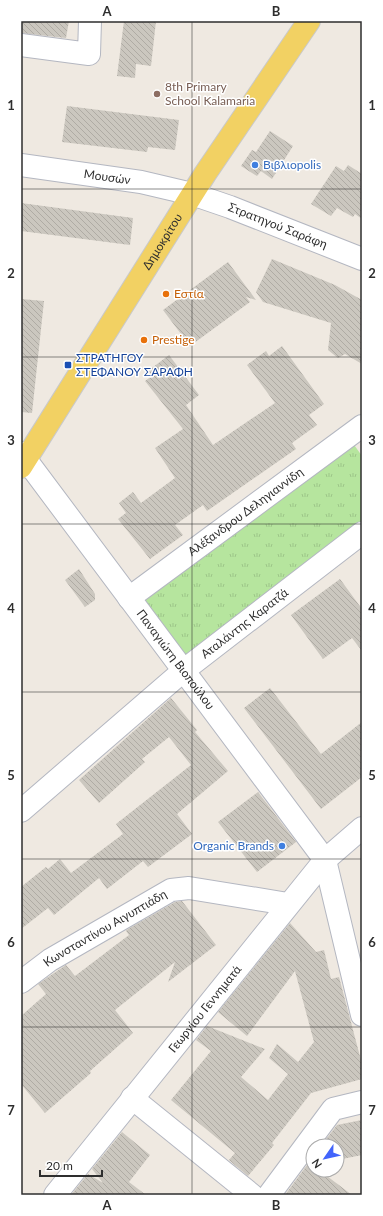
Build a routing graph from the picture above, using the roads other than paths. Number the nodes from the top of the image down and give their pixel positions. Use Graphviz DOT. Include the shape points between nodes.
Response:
graph roads {
  1 [pos="90,21"];
  2 [pos="309,21"];
  3 [pos="21,45"];
  4 [pos="21,165"];
  5 [pos="192,194"];
  6 [pos="362,259"];
  7 [pos="359,434"];
  8 [pos="23,459"];
  9 [pos="362,533"];
  10 [pos="129,598"];
  11 [pos="183,671"];
  12 [pos="21,811"];
  13 [pos="362,828"];
  14 [pos="325,860"];
  15 [pos="288,904"];
  16 [pos="21,982"];
  17 [pos="361,1002"];
  18 [pos="132,1098"];
  19 [pos="362,1102"];
  20 [pos="55,1195"];
  21 [pos="252,1195"];
  22 [pos="268,1195"];
  1 -- 3 [label="street" via="89,54"];
  2 -- 5 [label="main road, Δημοκρίτου"];
  4 -- 5 [label="street, Μουσών" via="141,182"];
  5 -- 6 [label="street, Στρατηγού Σαράφη" via="230,206"];
  5 -- 8 [label="main road, Δημοκρίτου"];
  7 -- 10 [label="street, Αλέξανδρου Δεληγιαννίδη"];
  8 -- 10 [label="street, Παναγιώτη Βιοπούλου"];
  9 -- 11 [label="street, Αταλάντης Καρατζά"];
  10 -- 11 [label="street, Παναγιώτη Βιοπούλου"];
  11 -- 12 [label="street, Αταλάντης Καρατζά"];
  11 -- 14 [label="street, Παναγιώτη Βιοπούλου"];
  13 -- 14 [label="street, Γεωργίου Γεννηματά"];
  14 -- 15 [label="street, Γεωργίου Γεννηματά"];
  14 -- 17 [label="street"];
  15 -- 16 [label="street, Κωνσταντίνου Αιγυπτιάδη" via="189,888 171,890 50,960"];
  15 -- 18 [label="street, Γεωργίου Γεννηματά"];
  18 -- 20 [label="street, Γεωργίου Γεννηματά"];
  18 -- 21 [label="street"];
  19 -- 22 [label="street" via="334,1109"];
}
